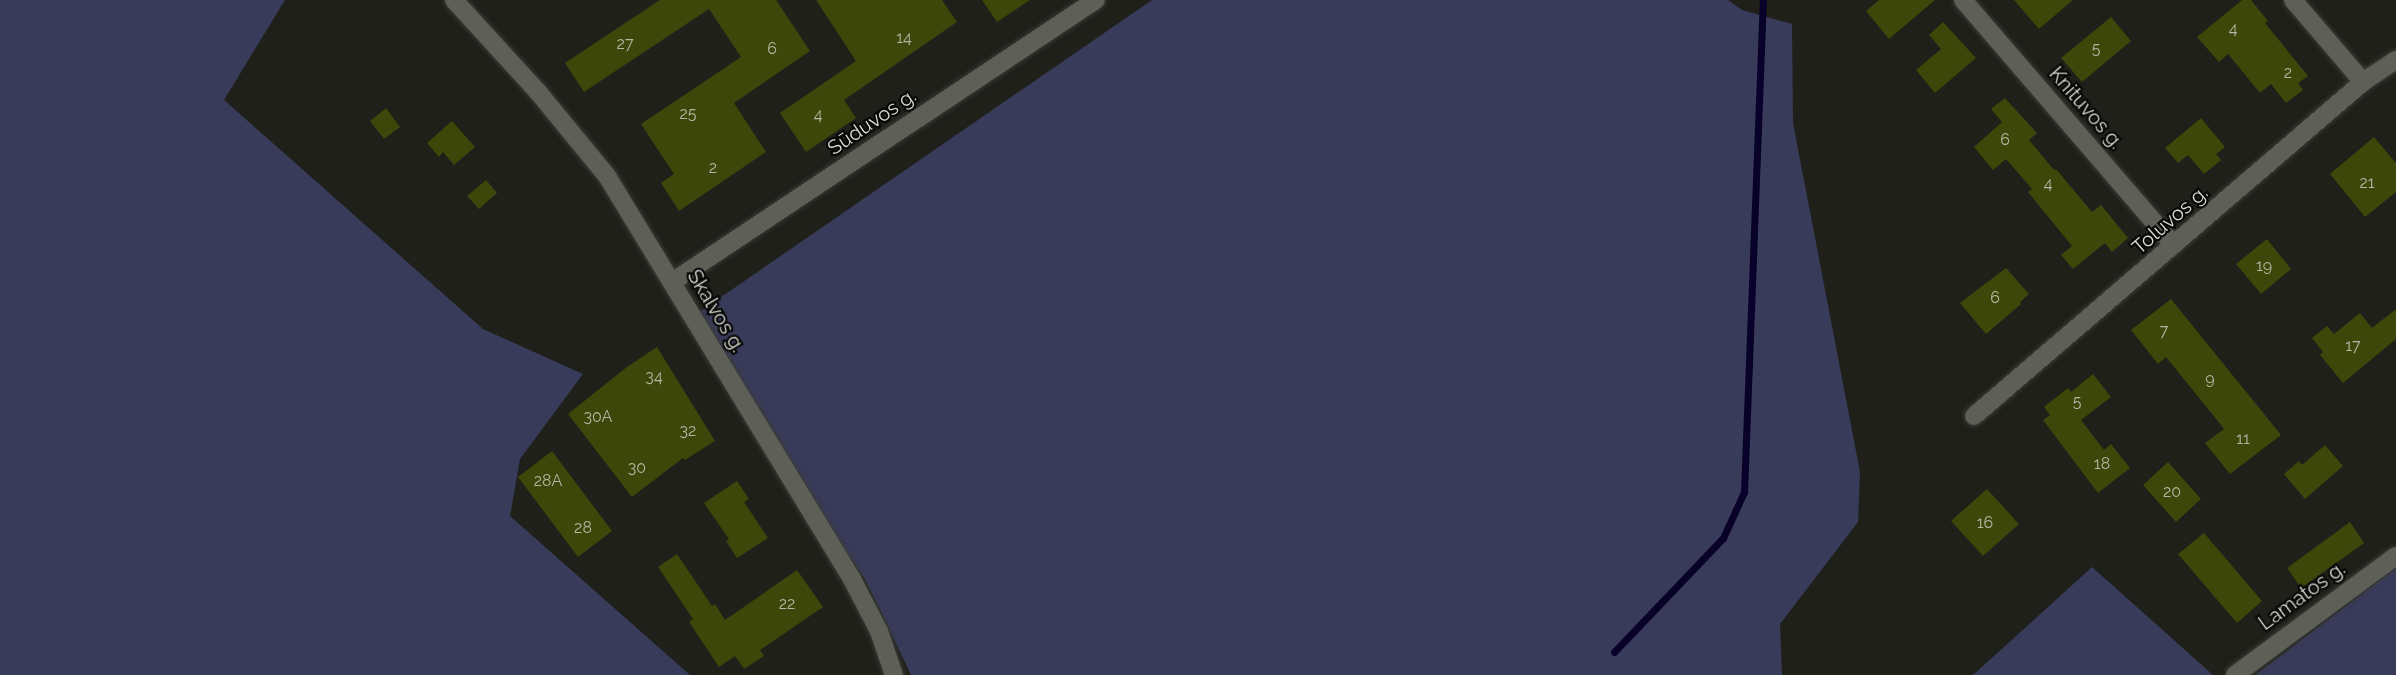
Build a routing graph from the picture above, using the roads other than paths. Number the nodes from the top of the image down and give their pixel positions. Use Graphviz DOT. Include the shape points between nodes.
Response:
graph roads {
  1 [pos="454,0"];
  2 [pos="1096,0"];
  3 [pos="1963,0"];
  4 [pos="2293,0"];
  5 [pos="2396,60"];
  6 [pos="2363,82"];
  7 [pos="2174,245"];
  8 [pos="672,282"];
  9 [pos="1974,416"];
  10 [pos="2396,556"];
  11 [pos="894,675"];
  12 [pos="2235,675"];
  1 -- 8 [label="street, Skalvos g." via="538,92 607,176"];
  2 -- 8 [label="street, Sūduvos g."];
  3 -- 7 [label="street, Knituvos g."];
  4 -- 6 [label="street"];
  5 -- 6 [label="street, Toluvos g."];
  6 -- 7 [label="street, Toluvos g."];
  7 -- 9 [label="street, Toluvos g."];
  8 -- 11 [label="street, Skalvos g." via="852,579 879,631"];
  10 -- 12 [label="street, Lamatos g."];
}
